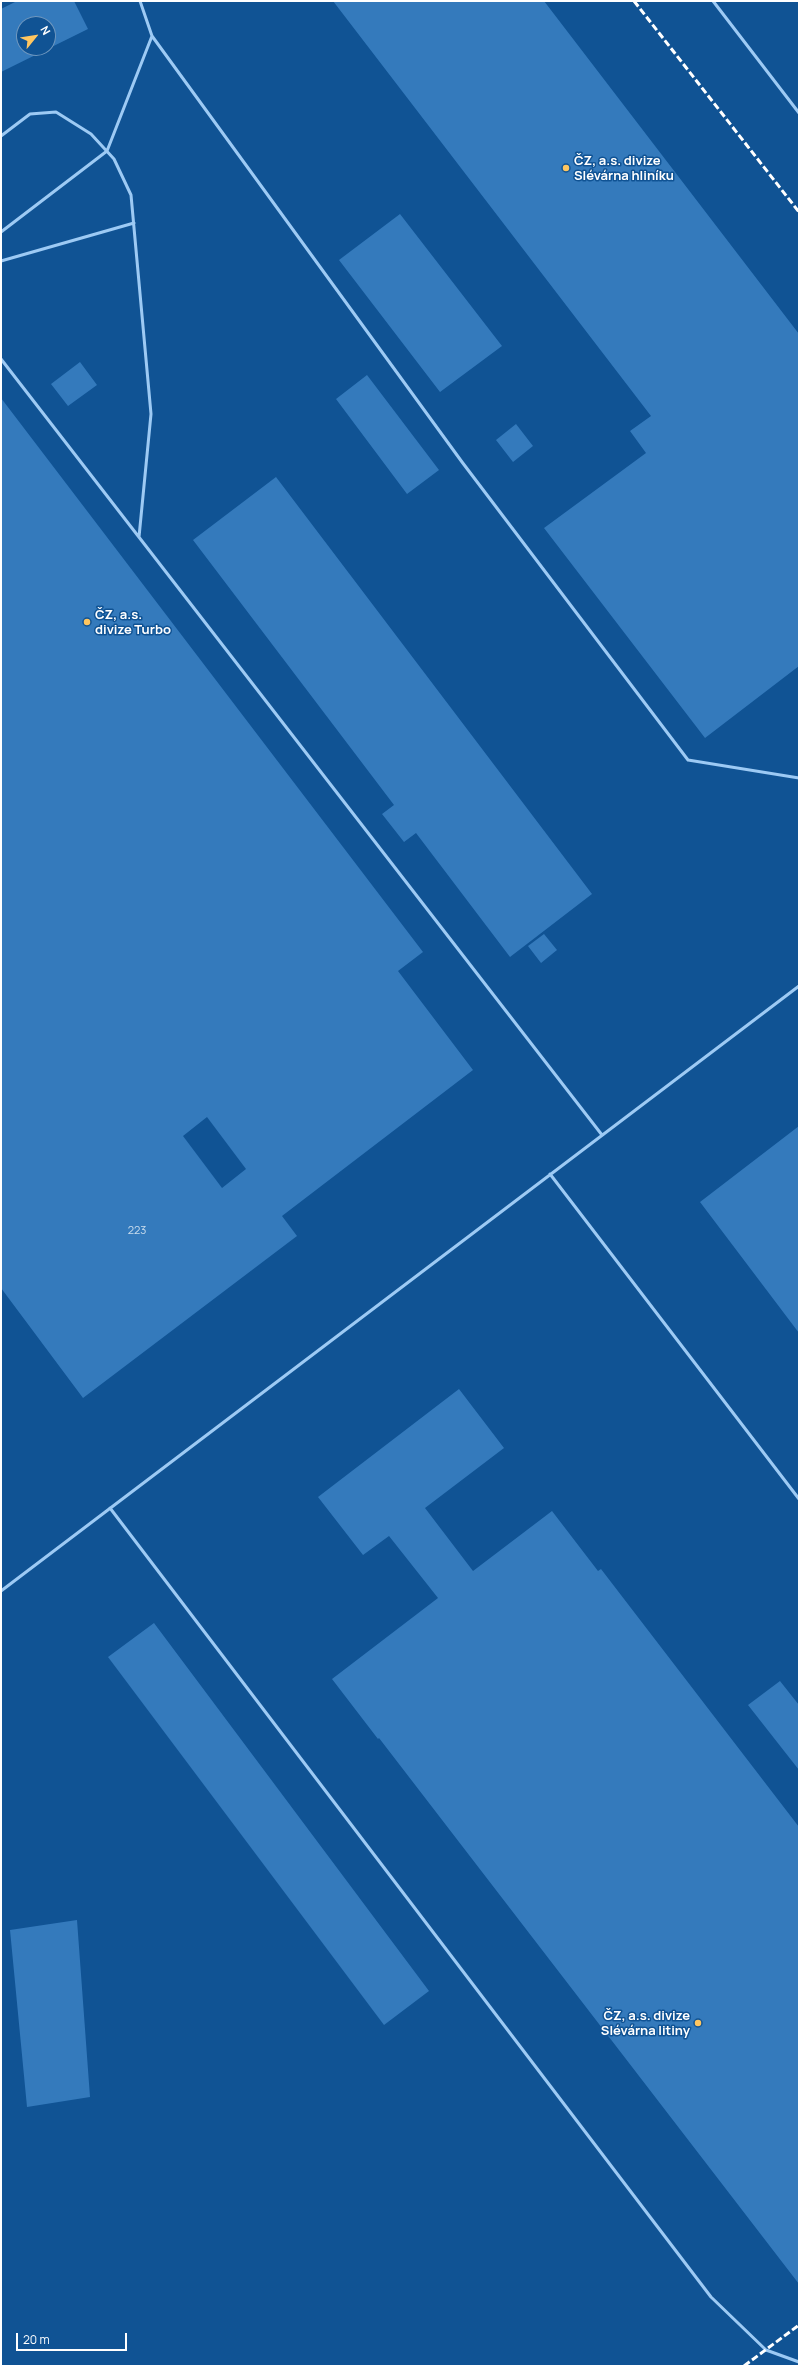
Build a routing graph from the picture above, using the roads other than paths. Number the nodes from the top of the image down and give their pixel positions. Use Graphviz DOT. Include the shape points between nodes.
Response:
graph roads {
  1 [pos="140,1"];
  2 [pos="713,1"];
  3 [pos="152,36"];
  4 [pos="799,113"];
  5 [pos="1,136"];
  6 [pos="107,151"];
  7 [pos="134,223"];
  8 [pos="1,232"];
  9 [pos="1,261"];
  10 [pos="1,359"];
  11 [pos="139,537"];
  12 [pos="799,778"];
  13 [pos="799,986"];
  14 [pos="602,1135"];
  15 [pos="550,1174"];
  16 [pos="799,1499"];
  17 [pos="110,1508"];
  18 [pos="1,1591"];
  19 [pos="799,2362"];
  1 -- 3 [label="lane"];
  2 -- 4 [label="lane"];
  3 -- 6 [label="lane"];
  3 -- 12 [label="lane" via="462,462 688,760"];
  5 -- 6 [label="lane" via="30,114 56,112 91,134"];
  6 -- 7 [label="lane" via="114,159 131,195"];
  6 -- 8 [label="lane"];
  7 -- 9 [label="lane"];
  7 -- 11 [label="lane" via="151,414"];
  10 -- 11 [label="lane"];
  11 -- 14 [label="lane"];
  13 -- 14 [label="lane"];
  14 -- 15 [label="lane"];
  15 -- 16 [label="lane"];
  15 -- 17 [label="lane"];
  17 -- 18 [label="lane"];
  17 -- 19 [label="lane" via="711,2297 766,2350"];
}
